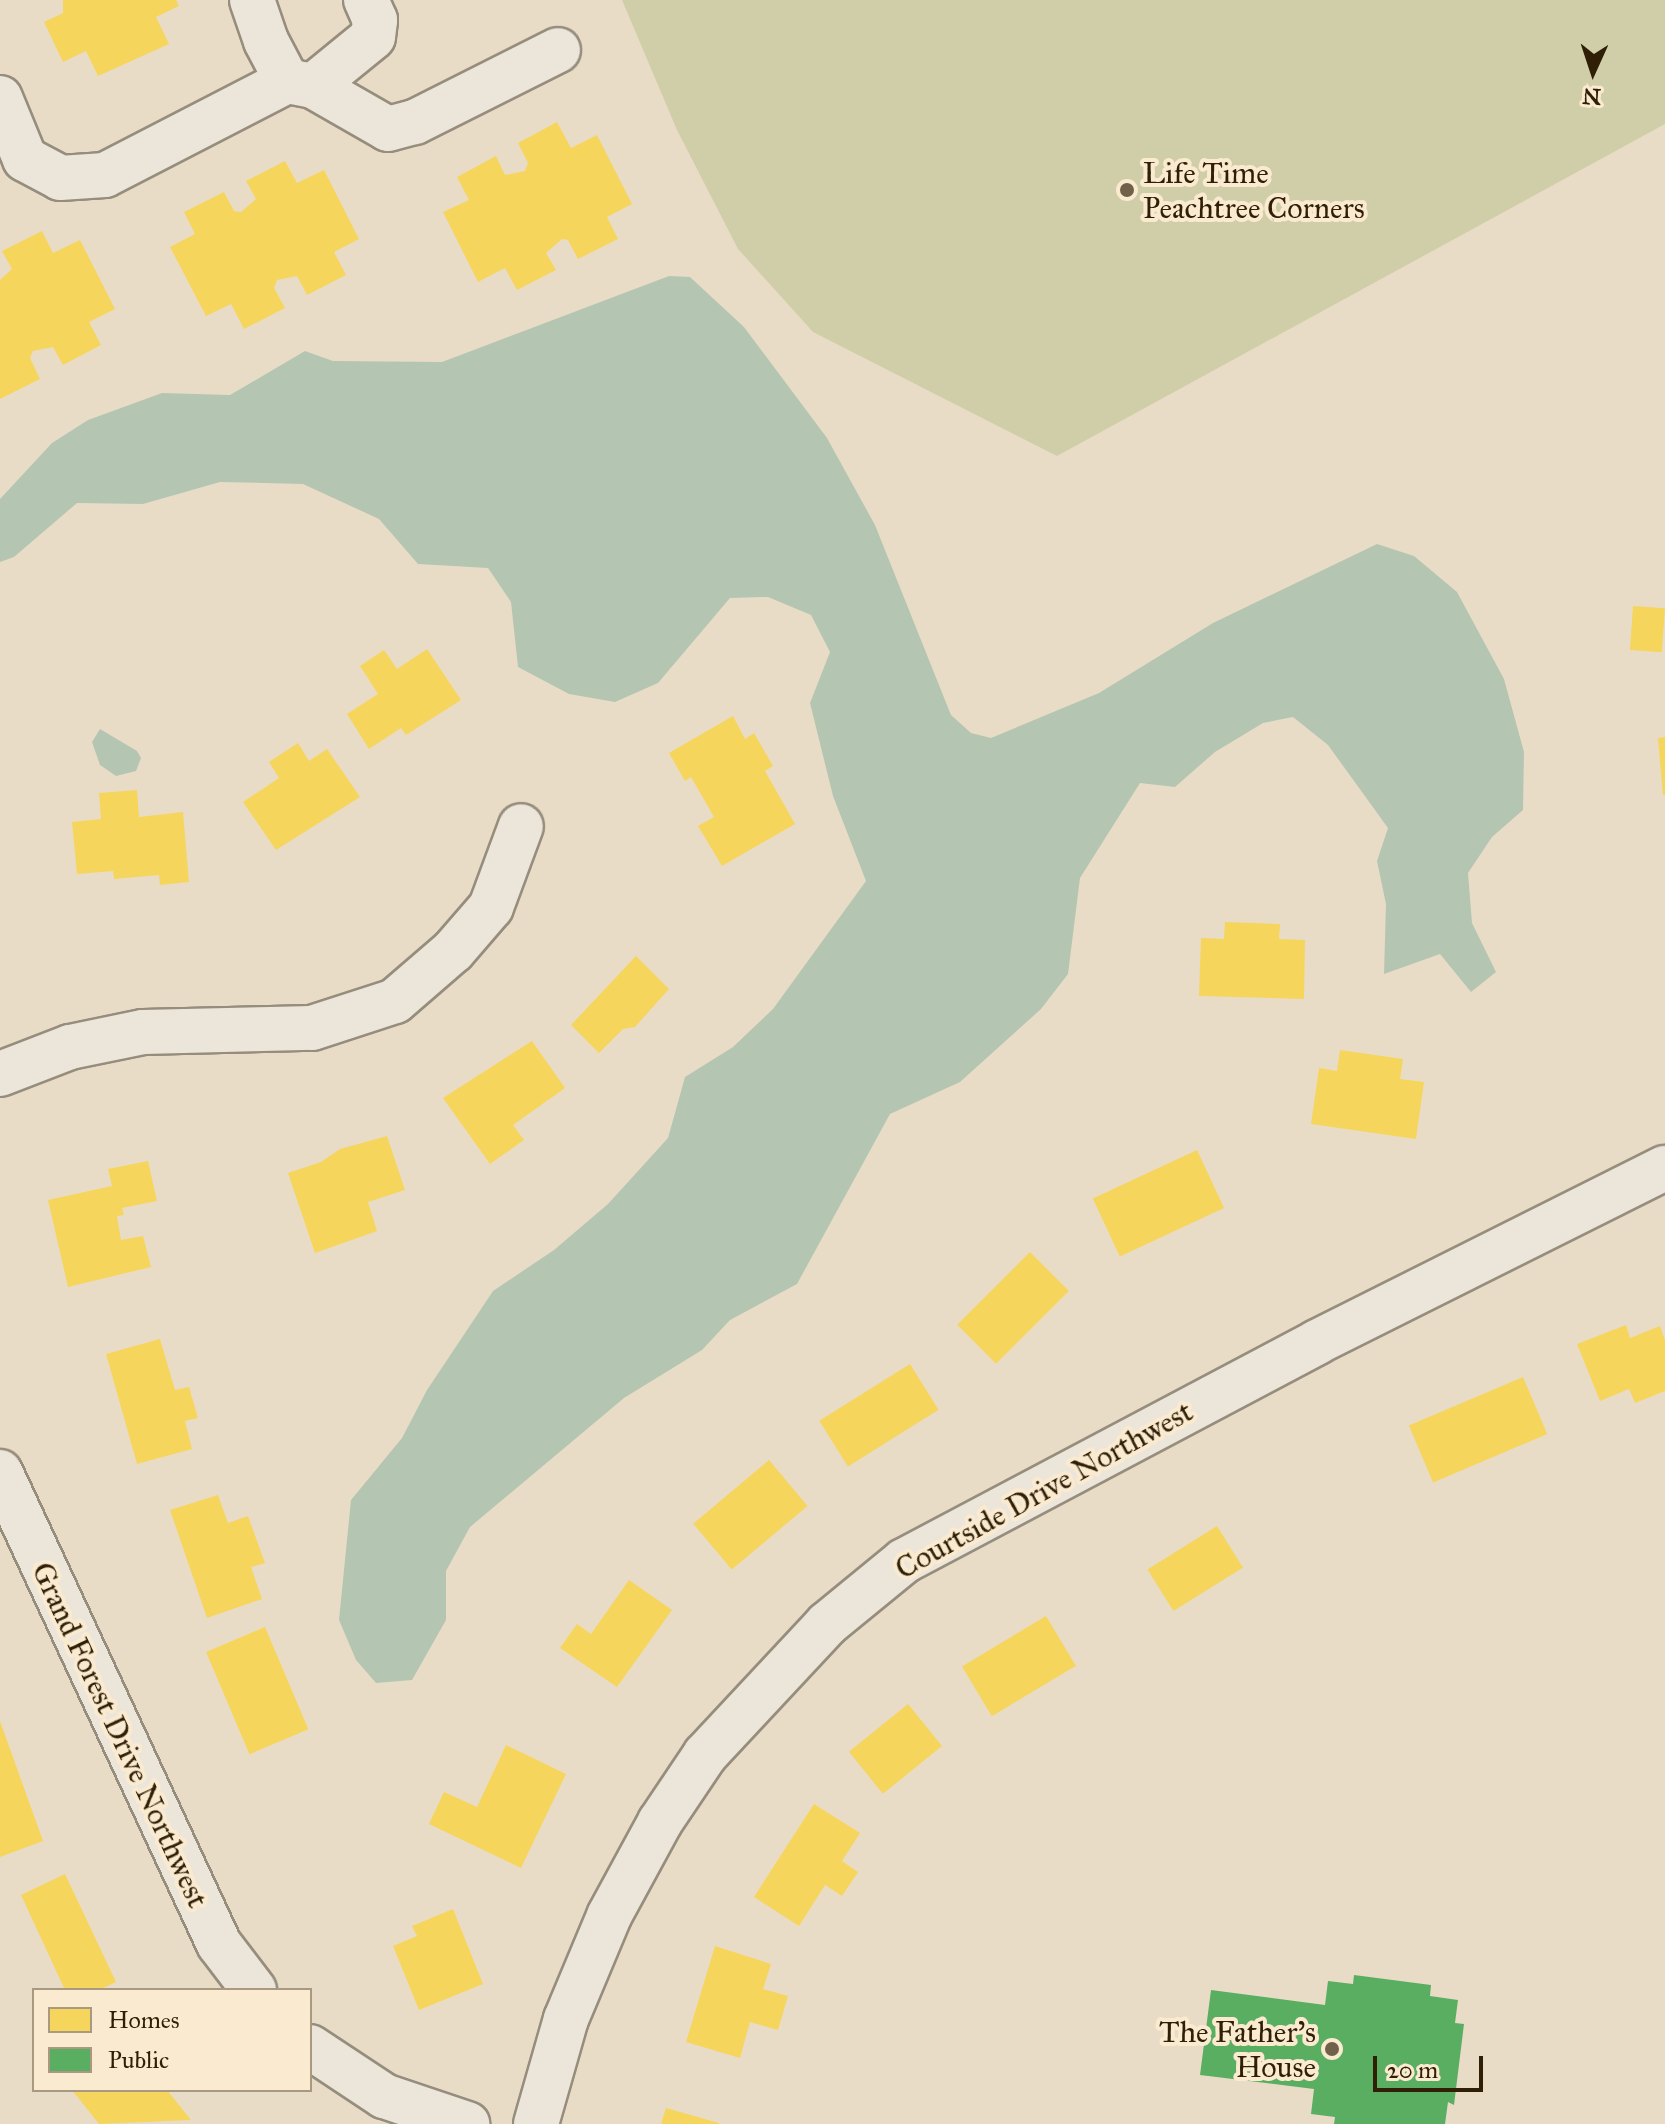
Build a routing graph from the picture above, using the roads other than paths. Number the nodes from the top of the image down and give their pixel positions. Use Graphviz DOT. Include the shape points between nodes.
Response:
graph roads {
  1 [pos="252,0"];
  2 [pos="366,0"];
  3 [pos="558,50"];
  4 [pos="300,83"];
  5 [pos="0,98"];
  6 [pos="13,165"];
  7 [pos="521,826"];
  8 [pos="0,1074"];
  9 [pos="1665,1168"];
  10 [pos="0,1472"];
  11 [pos="252,1988"];
  12 [pos="312,2048"];
  13 [pos="467,2124"];
  14 [pos="536,2124"];
  1 -- 4 [label="street" via="266,41"];
  2 -- 4 [label="street" via="375,20 373,37"];
  3 -- 4 [label="street" via="415,122 388,129"];
  4 -- 6 [label="street" via="105,175 60,178"];
  5 -- 6 [label="street"];
  7 -- 8 [label="street" via="491,907 453,951 395,1001 312,1028 143,1032 70,1047"];
  9 -- 14 [label="street, Courtside Drive Northwest" via="1317,1342 904,1561 827,1624 705,1755 660,1822 609,1916 566,2019"];
  10 -- 11 [label="street, Grand Forest Drive Northwest" via="219,1944"];
  12 -- 13 [label="street" via="384,2096"];
}
